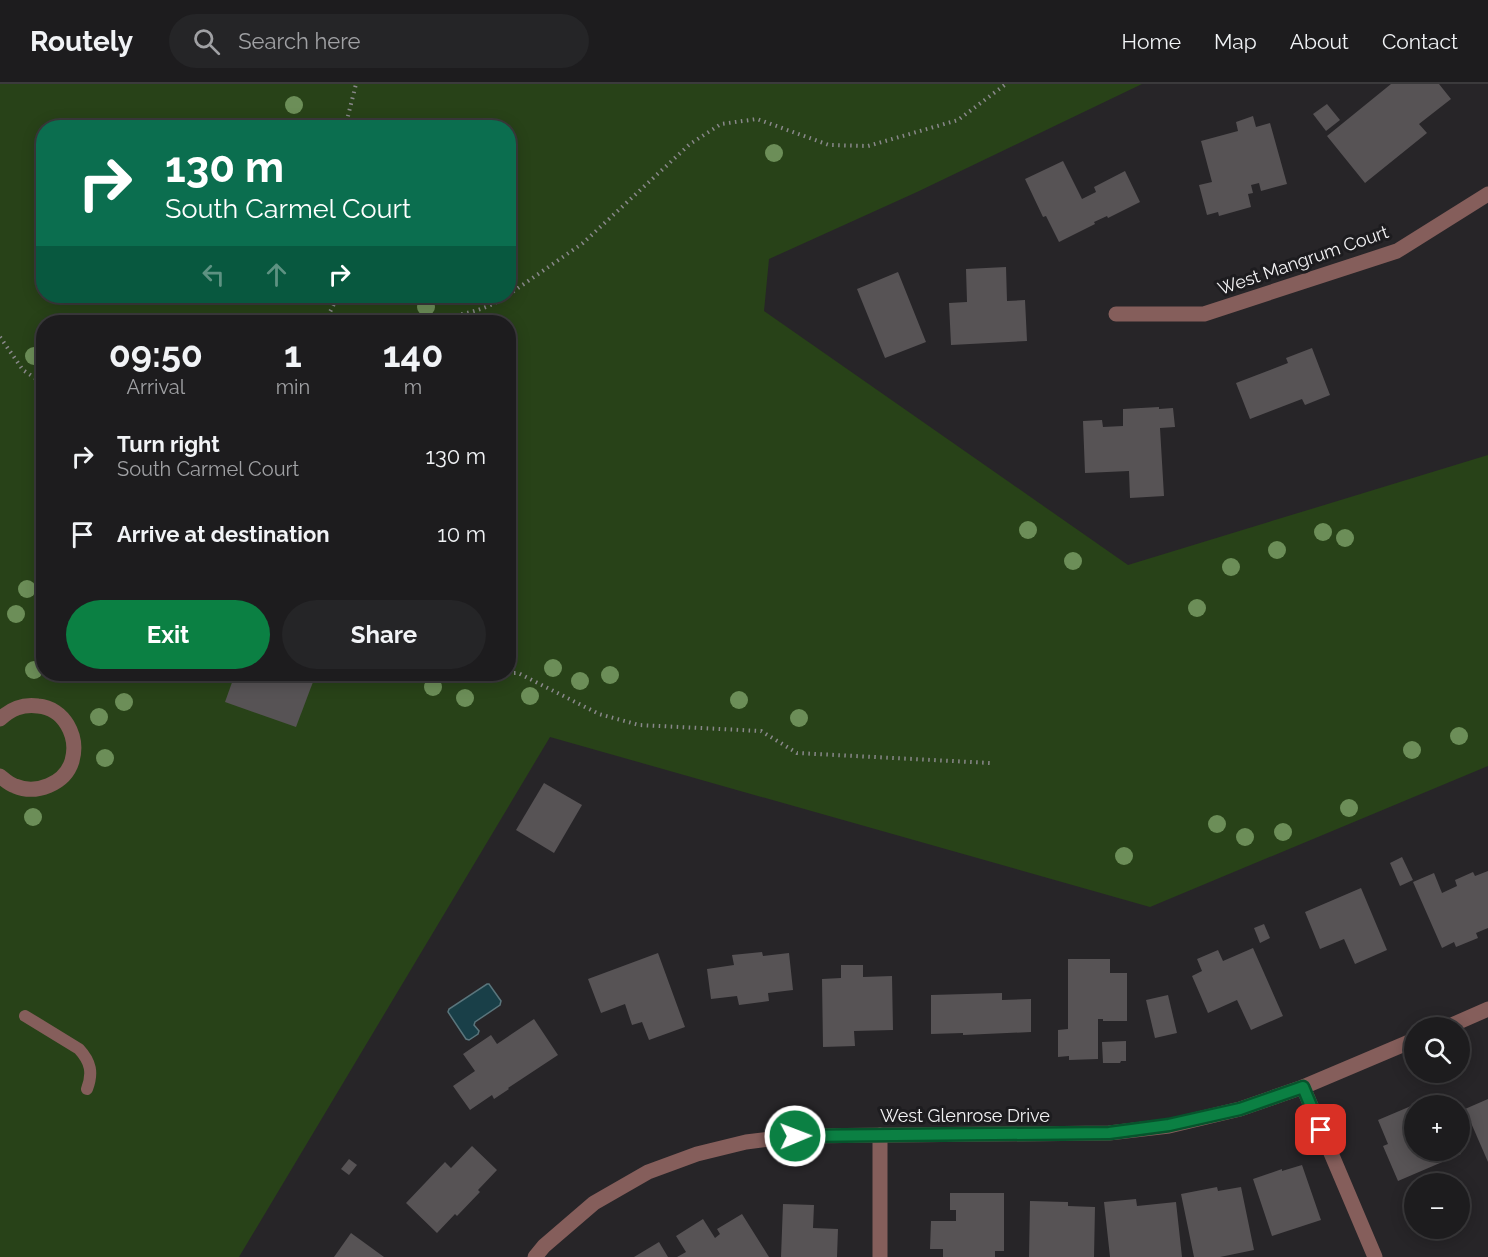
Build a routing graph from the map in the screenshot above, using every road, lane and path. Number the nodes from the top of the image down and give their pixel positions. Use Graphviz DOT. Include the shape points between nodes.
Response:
graph roads {
  1 [pos="356,84"];
  2 [pos="1006,84"];
  3 [pos="347,120"];
  4 [pos="1488,194"];
  5 [pos="516,289"];
  6 [pos="496,303"];
  7 [pos="1116,314"];
  8 [pos="459,315"];
  9 [pos="0,337"];
  10 [pos="36,378"];
  11 [pos="516,673"];
  12 [pos="0,719"];
  13 [pos="990,763"];
  14 [pos="0,776"];
  15 [pos="1488,1009"];
  16 [pos="25,1016"];
  17 [pos="1470,1017"];
  18 [pos="1404,1044"];
  19 [pos="1303,1087"];
  20 [pos="87,1089"];
  21 [pos="880,1135"];
  22 [pos="535,1257"];
  23 [pos="880,1257"];
  24 [pos="1375,1257"];
  1 -- 3 [label="path"];
  2 -- 5 [label="path" via="958,120 868,146 829,145 757,119 721,124 690,144 583,243"];
  4 -- 7 [label="street, West Mangrum Court" via="1397,251 1204,314"];
  6 -- 8 [label="path"];
  9 -- 10 [label="path" via="23,369"];
  11 -- 13 [label="path" via="599,714 639,725 761,731 797,753"];
  12 -- 14 [label="street" via="19,707 44,706 66,723 74,743 68,770 41,789 16,787"];
  15 -- 17 [label="street"];
  16 -- 20 [label="lane" via="85,1055 91,1072"];
  18 -- 19 [label="street, West Glenrose Drive"];
  19 -- 21 [label="street, West Glenrose Drive" via="1240,1109 1109,1133"];
  19 -- 24 [label="street"];
  21 -- 22 [label="street, West Glenrose Drive" via="795,1136 696,1154 648,1172 594,1203"];
  21 -- 23 [label="street"];
}
